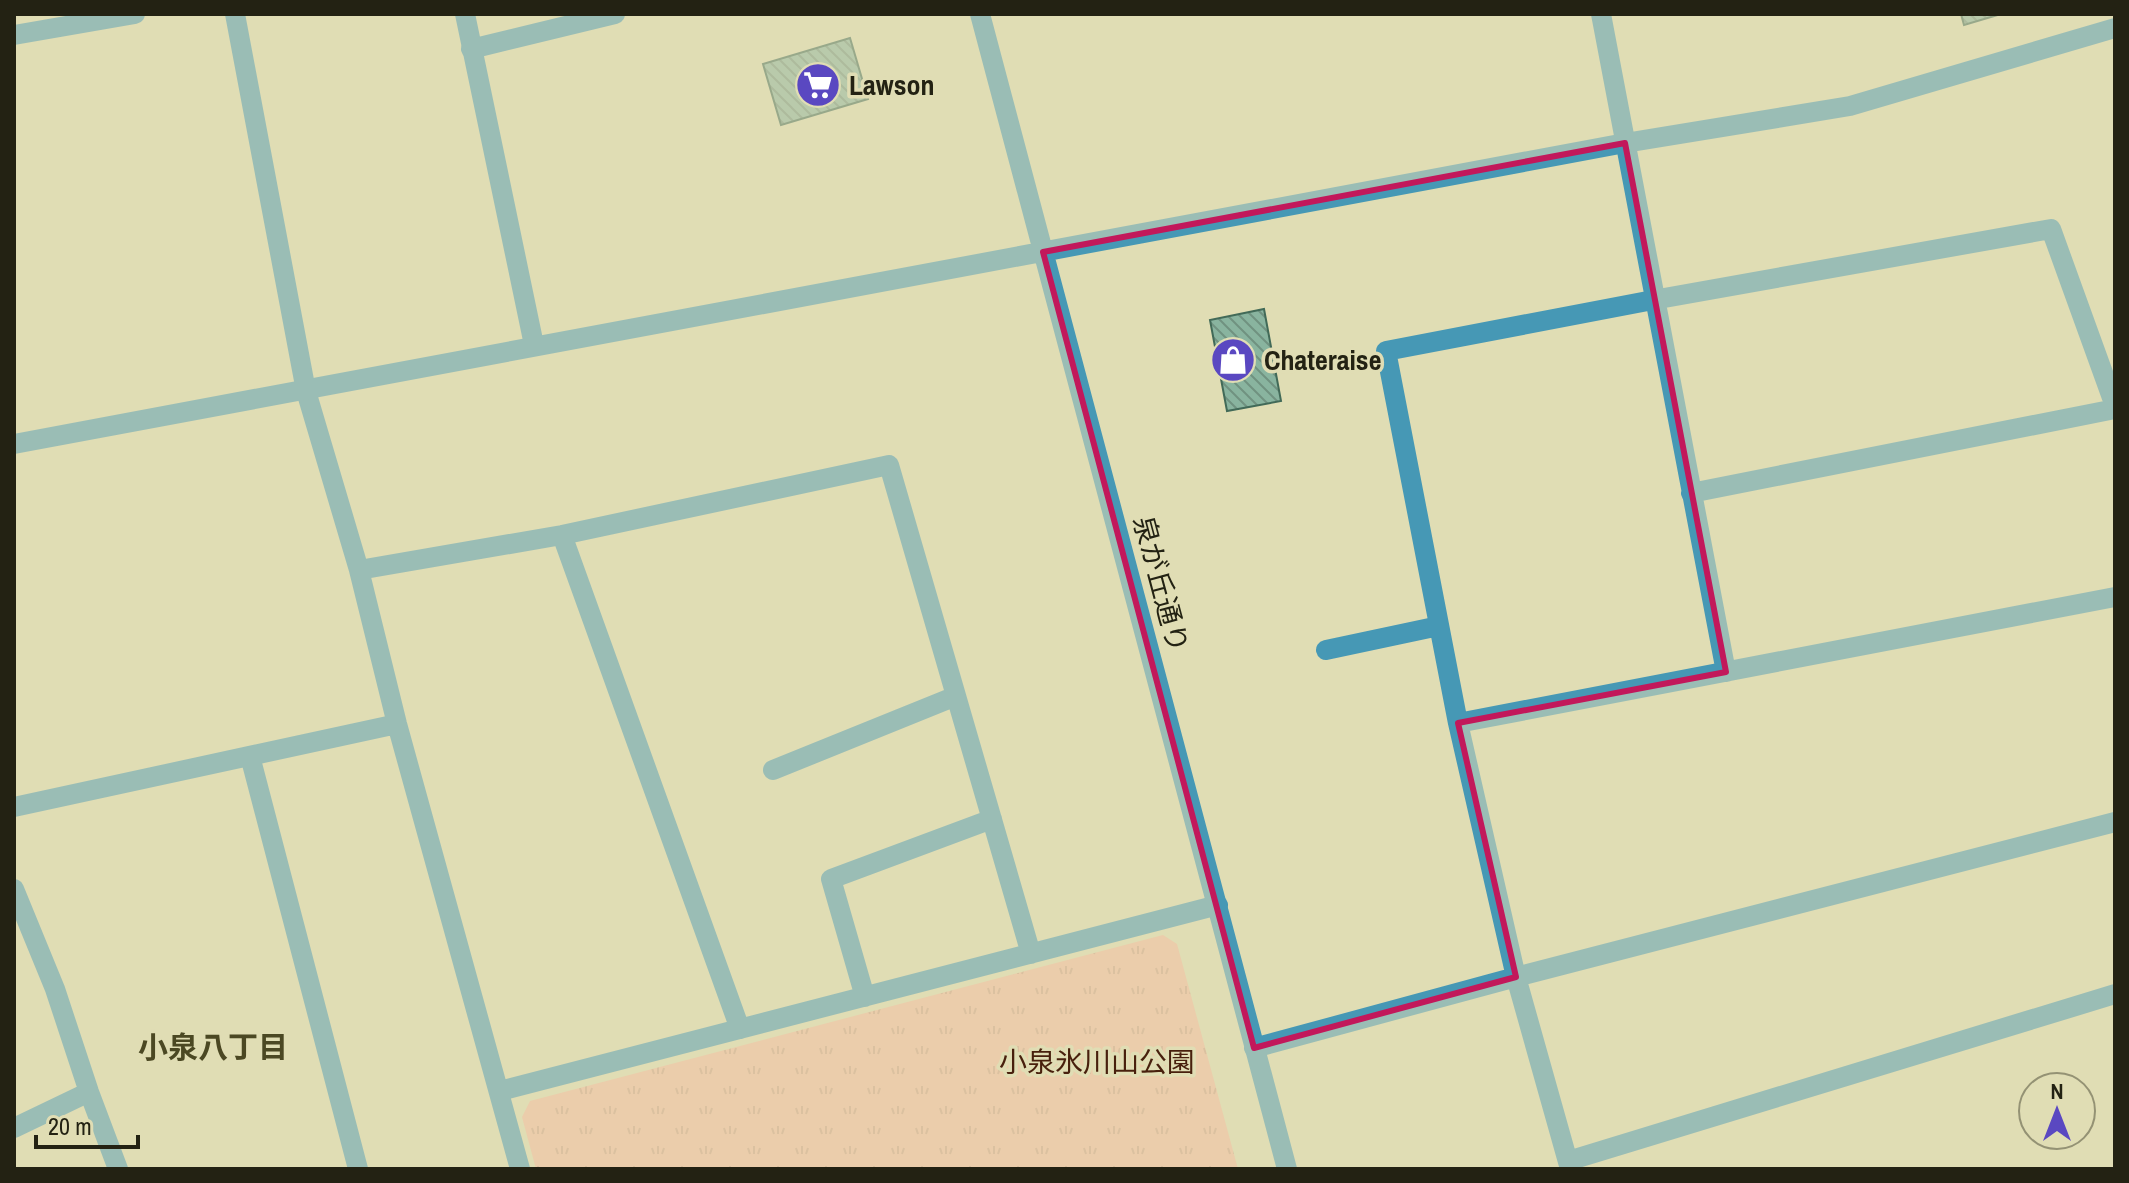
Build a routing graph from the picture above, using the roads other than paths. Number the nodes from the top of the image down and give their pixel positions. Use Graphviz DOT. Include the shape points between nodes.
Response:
graph roads {
  1 [pos="135,14"];
  2 [pos="235,14"];
  3 [pos="465,14"];
  4 [pos="615,14"];
  5 [pos="980,14"];
  6 [pos="1601,14"];
  7 [pos="2115,28"];
  8 [pos="14,35"];
  9 [pos="471,49"];
  10 [pos="1625,143"];
  11 [pos="1043,252"];
  12 [pos="1653,300"];
  13 [pos="534,345"];
  14 [pos="306,391"];
  15 [pos="2115,407"];
  16 [pos="14,444"];
  17 [pos="1691,493"];
  18 [pos="562,535"];
  19 [pos="359,570"];
  20 [pos="2115,597"];
  21 [pos="1439,626"];
  22 [pos="1326,650"];
  23 [pos="1726,672"];
  24 [pos="956,696"];
  25 [pos="1458,723"];
  26 [pos="397,724"];
  27 [pos="250,756"];
  28 [pos="773,770"];
  29 [pos="14,807"];
  30 [pos="992,819"];
  31 [pos="2115,822"];
  32 [pos="14,889"];
  33 [pos="1218,905"];
  34 [pos="1031,954"];
  35 [pos="1516,977"];
  36 [pos="2115,994"];
  37 [pos="865,997"];
  38 [pos="740,1029"];
  39 [pos="1254,1048"];
  40 [pos="500,1091"];
  41 [pos="89,1092"];
  42 [pos="14,1128"];
  43 [pos="1569,1165"];
  44 [pos="118,1169"];
  45 [pos="358,1169"];
  46 [pos="520,1169"];
  47 [pos="1287,1169"];
  1 -- 8 [label="street"];
  2 -- 14 [label="street"];
  3 -- 9 [label="street"];
  4 -- 9 [label="street"];
  5 -- 11 [label="street, 泉が丘通り"];
  6 -- 10 [label="street"];
  7 -- 10 [label="street" via="1850,106"];
  9 -- 13 [label="street"];
  10 -- 11 [label="street"];
  10 -- 12 [label="street"];
  11 -- 13 [label="street"];
  11 -- 33 [label="street, 泉が丘通り"];
  12 -- 15 [label="street" via="2051,229"];
  12 -- 17 [label="street"];
  12 -- 21 [label="street" via="1386,351"];
  13 -- 14 [label="street"];
  14 -- 16 [label="street"];
  14 -- 19 [label="street"];
  15 -- 17 [label="street"];
  17 -- 23 [label="street"];
  18 -- 19 [label="street"];
  18 -- 24 [label="street" via="889,465"];
  18 -- 38 [label="street"];
  19 -- 26 [label="street"];
  20 -- 23 [label="street"];
  21 -- 22 [label="street"];
  21 -- 25 [label="street"];
  23 -- 25 [label="street"];
  24 -- 28 [label="street"];
  24 -- 30 [label="street"];
  25 -- 35 [label="street"];
  26 -- 27 [label="street"];
  26 -- 40 [label="street"];
  27 -- 29 [label="street"];
  27 -- 45 [label="street"];
  30 -- 34 [label="street"];
  30 -- 37 [label="street" via="831,879"];
  31 -- 35 [label="street"];
  32 -- 41 [label="street"];
  33 -- 34 [label="street"];
  33 -- 39 [label="street, 泉が丘通り"];
  34 -- 37 [label="street"];
  35 -- 39 [label="street"];
  35 -- 43 [label="street"];
  36 -- 43 [label="street"];
  37 -- 38 [label="street"];
  38 -- 40 [label="street"];
  39 -- 47 [label="street, 泉が丘通り"];
  40 -- 46 [label="street"];
  41 -- 42 [label="street"];
  41 -- 44 [label="street"];
}
